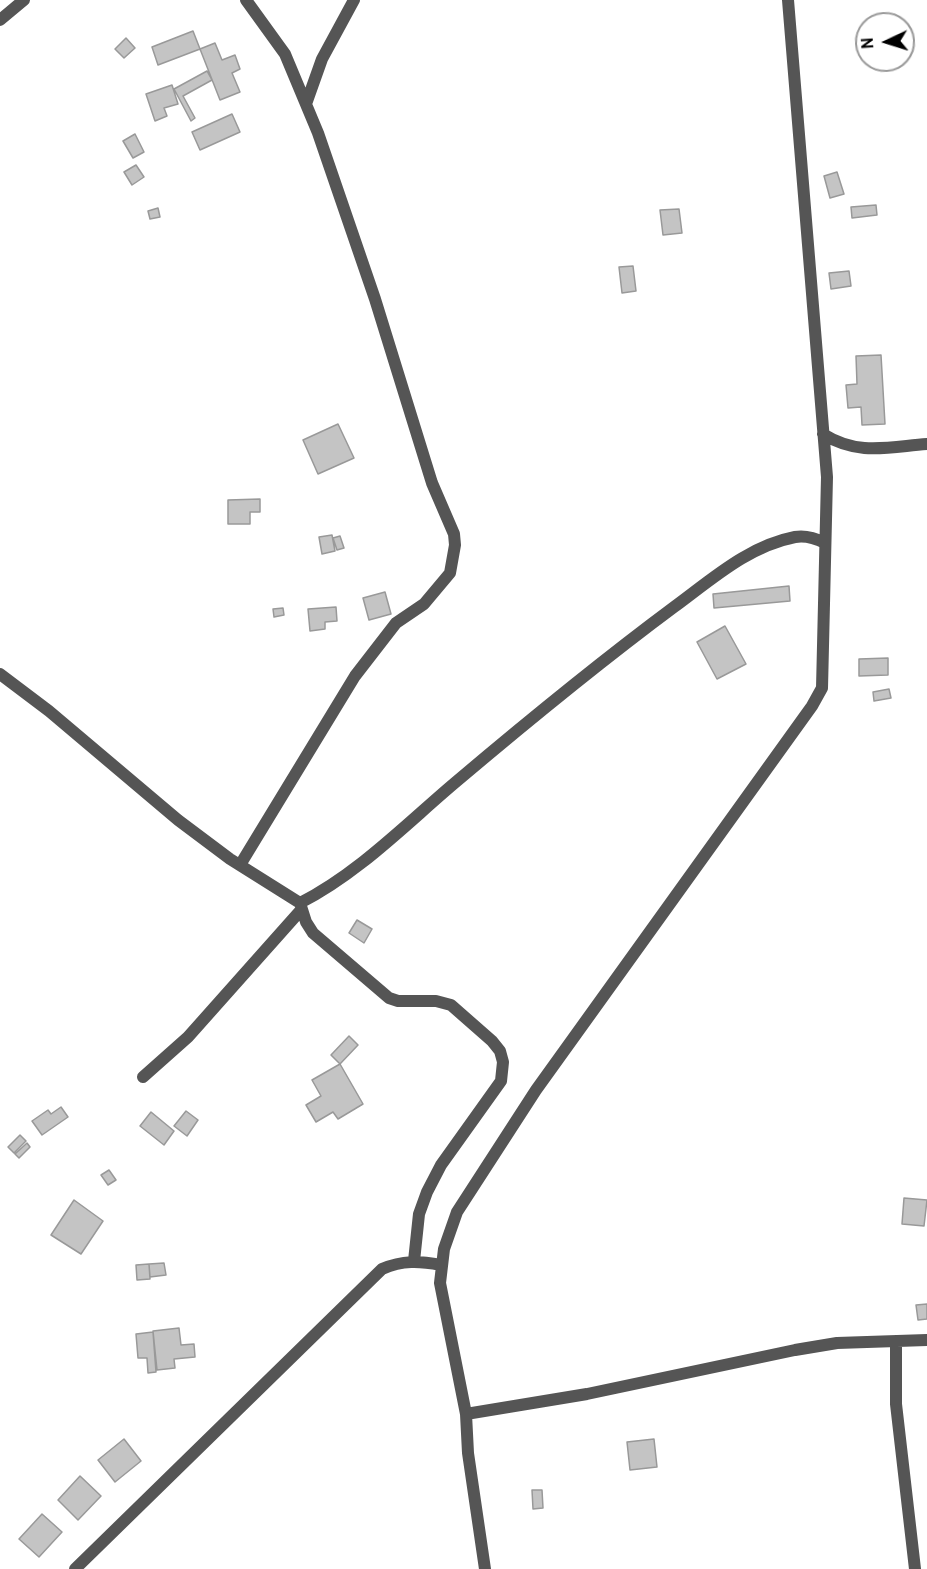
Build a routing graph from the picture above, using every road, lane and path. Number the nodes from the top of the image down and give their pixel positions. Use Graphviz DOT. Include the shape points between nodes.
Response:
graph roads {
  1 [pos="24,0"];
  2 [pos="246,0"];
  3 [pos="354,0"];
  4 [pos="788,0"];
  5 [pos="0,20"];
  6 [pos="306,104"];
  7 [pos="823,434"];
  8 [pos="927,444"];
  9 [pos="825,543"];
  10 [pos="0,674"];
  11 [pos="240,865"];
  12 [pos="300,907"];
  13 [pos="143,1077"];
  14 [pos="414,1261"];
  15 [pos="441,1265"];
  16 [pos="927,1340"];
  17 [pos="896,1341"];
  18 [pos="466,1414"];
  19 [pos="75,1569"];
  20 [pos="485,1569"];
  21 [pos="915,1569"];
  1 -- 5 [label="street"];
  2 -- 6 [label="street" via="285,54"];
  3 -- 6 [label="street" via="322,59"];
  4 -- 7 [label="street"];
  6 -- 11 [label="street" via="455,545 450,573 424,604 396,623 355,676"];
  7 -- 8 [label="street" via="843,446 859,448"];
  7 -- 9 [label="street" via="827,477"];
  9 -- 12 [label="street" via="795,537 766,546 728,567 659,618 358,865"];
  9 -- 15 [label="street" via="819,696 536,1090 457,1212"];
  10 -- 11 [label="street" via="178,820"];
  11 -- 12 [label="street"];
  12 -- 13 [label="street" via="188,1037"];
  12 -- 14 [label="street" via="313,933 389,998 451,1005 500,1051 501,1081 427,1192 419,1214"];
  14 -- 15 [label="street"];
  14 -- 19 [label="street" via="382,1269"];
  15 -- 18 [label="street" via="442,1305"];
  16 -- 17 [label="street"];
  17 -- 18 [label="street" via="837,1343 795,1350 587,1394"];
  17 -- 21 [label="street" via="896,1404"];
  18 -- 20 [label="street"];
}
